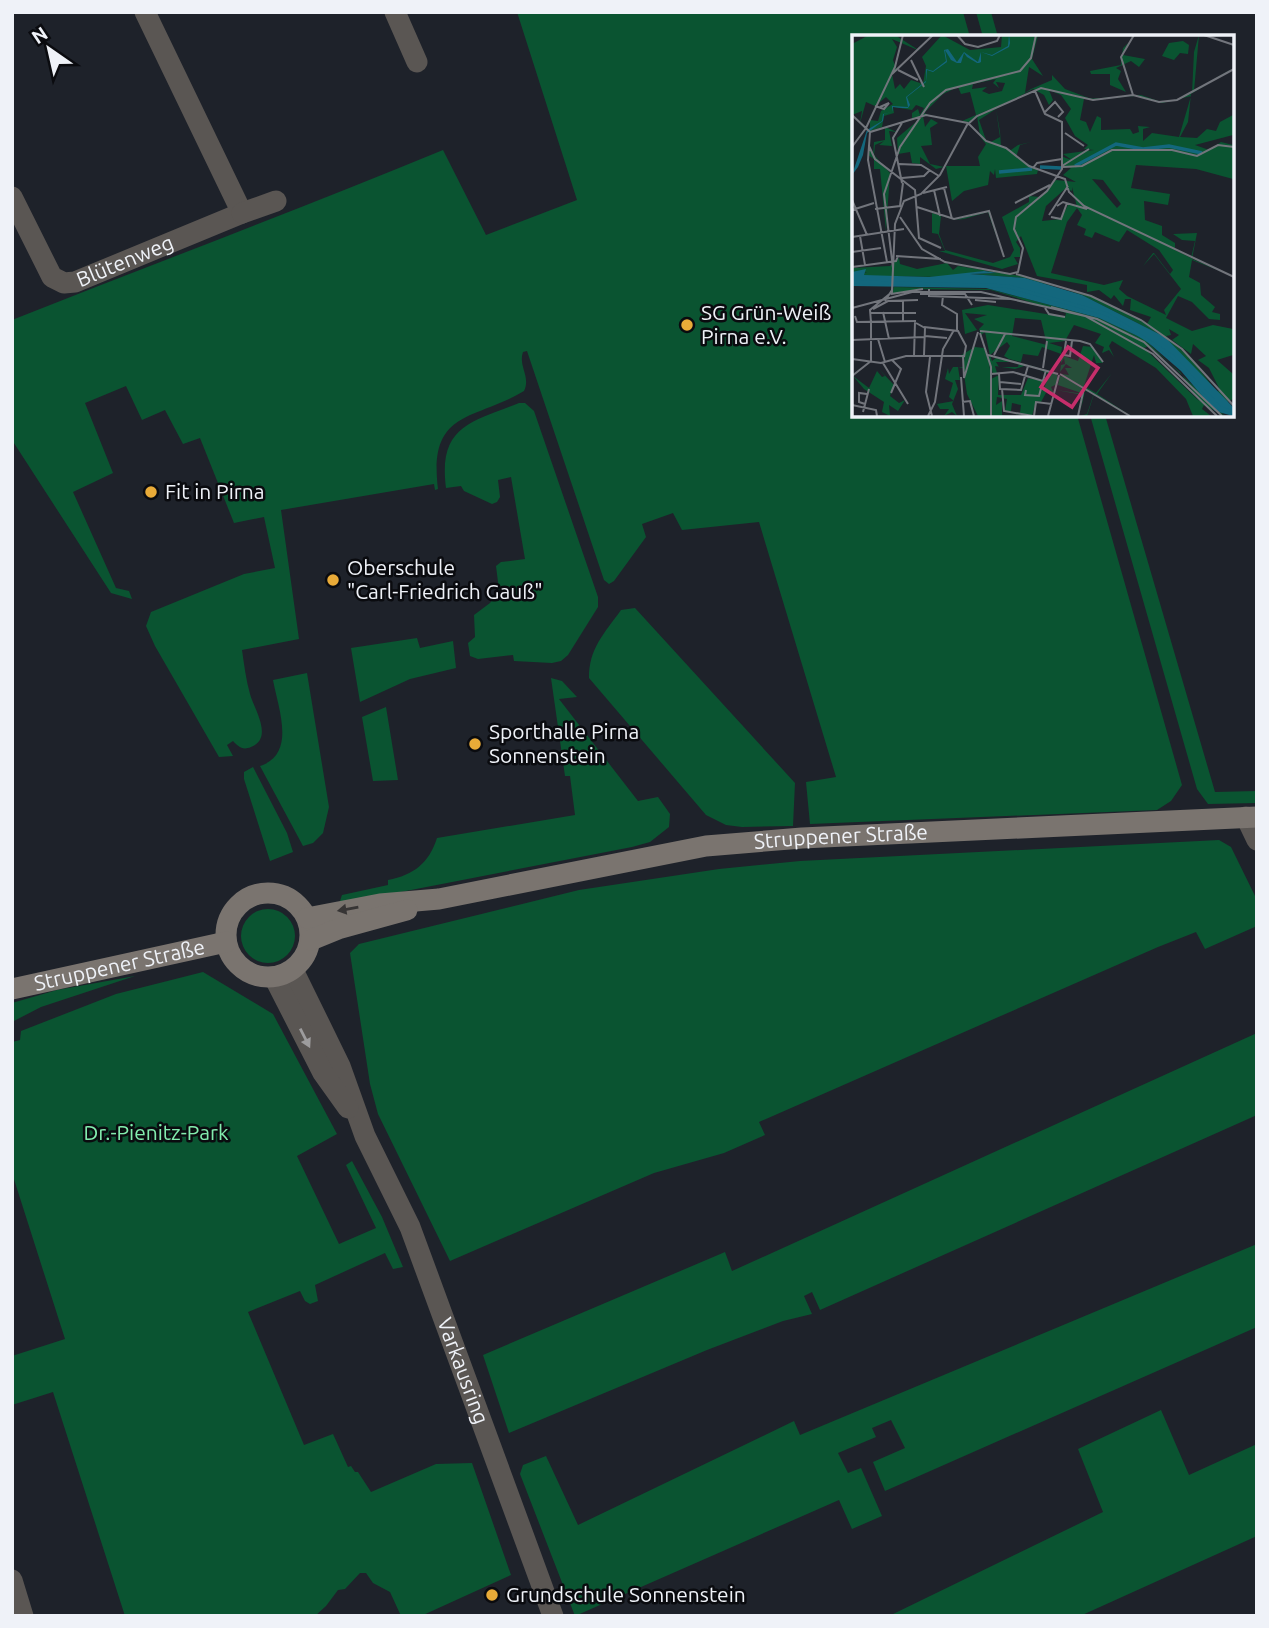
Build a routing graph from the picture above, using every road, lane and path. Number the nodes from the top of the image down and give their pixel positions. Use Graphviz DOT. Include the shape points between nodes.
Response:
graph roads {
  1 [pos="145,12"];
  2 [pos="395,12"];
  3 [pos="417,62"];
  4 [pos="12,197"];
  5 [pos="276,201"];
  6 [pos="242,213"];
  7 [pos="1252,817"];
  8 [pos="1257,840"];
  9 [pos="439,899"];
  10 [pos="307,918"];
  11 [pos="310,940"];
  12 [pos="226,942"];
  13 [pos="283,974"];
  14 [pos="12,989"];
  15 [pos="12,1580"];
  16 [pos="23,1616"];
  17 [pos="553,1616"];
  1 -- 6 [label="street"];
  2 -- 3 [label="street"];
  4 -- 6 [label="street, Blütenweg" via="52,277 64,283"];
  5 -- 6 [label="street, Blütenweg"];
  7 -- 8 [label="street"];
  7 -- 9 [label="main road, Struppener Straße" via="717,844"];
  9 -- 10 [label="main road, Struppener Straße, one-way"];
  9 -- 11 [label="main road, Struppener Straße"];
  10 -- 11 [label="main road"];
  10 -- 12 [label="main road" via="281,895 254,895 230,917"];
  11 -- 13 [label="main road" via="307,954"];
  12 -- 13 [label="main road" via="233,959 247,972 265,978"];
  12 -- 14 [label="main road, Struppener Straße"];
  13 -- 17 [label="street, Varkausring" via="340,1066 363,1130 410,1227"];
  15 -- 16 [label="street"];
}
